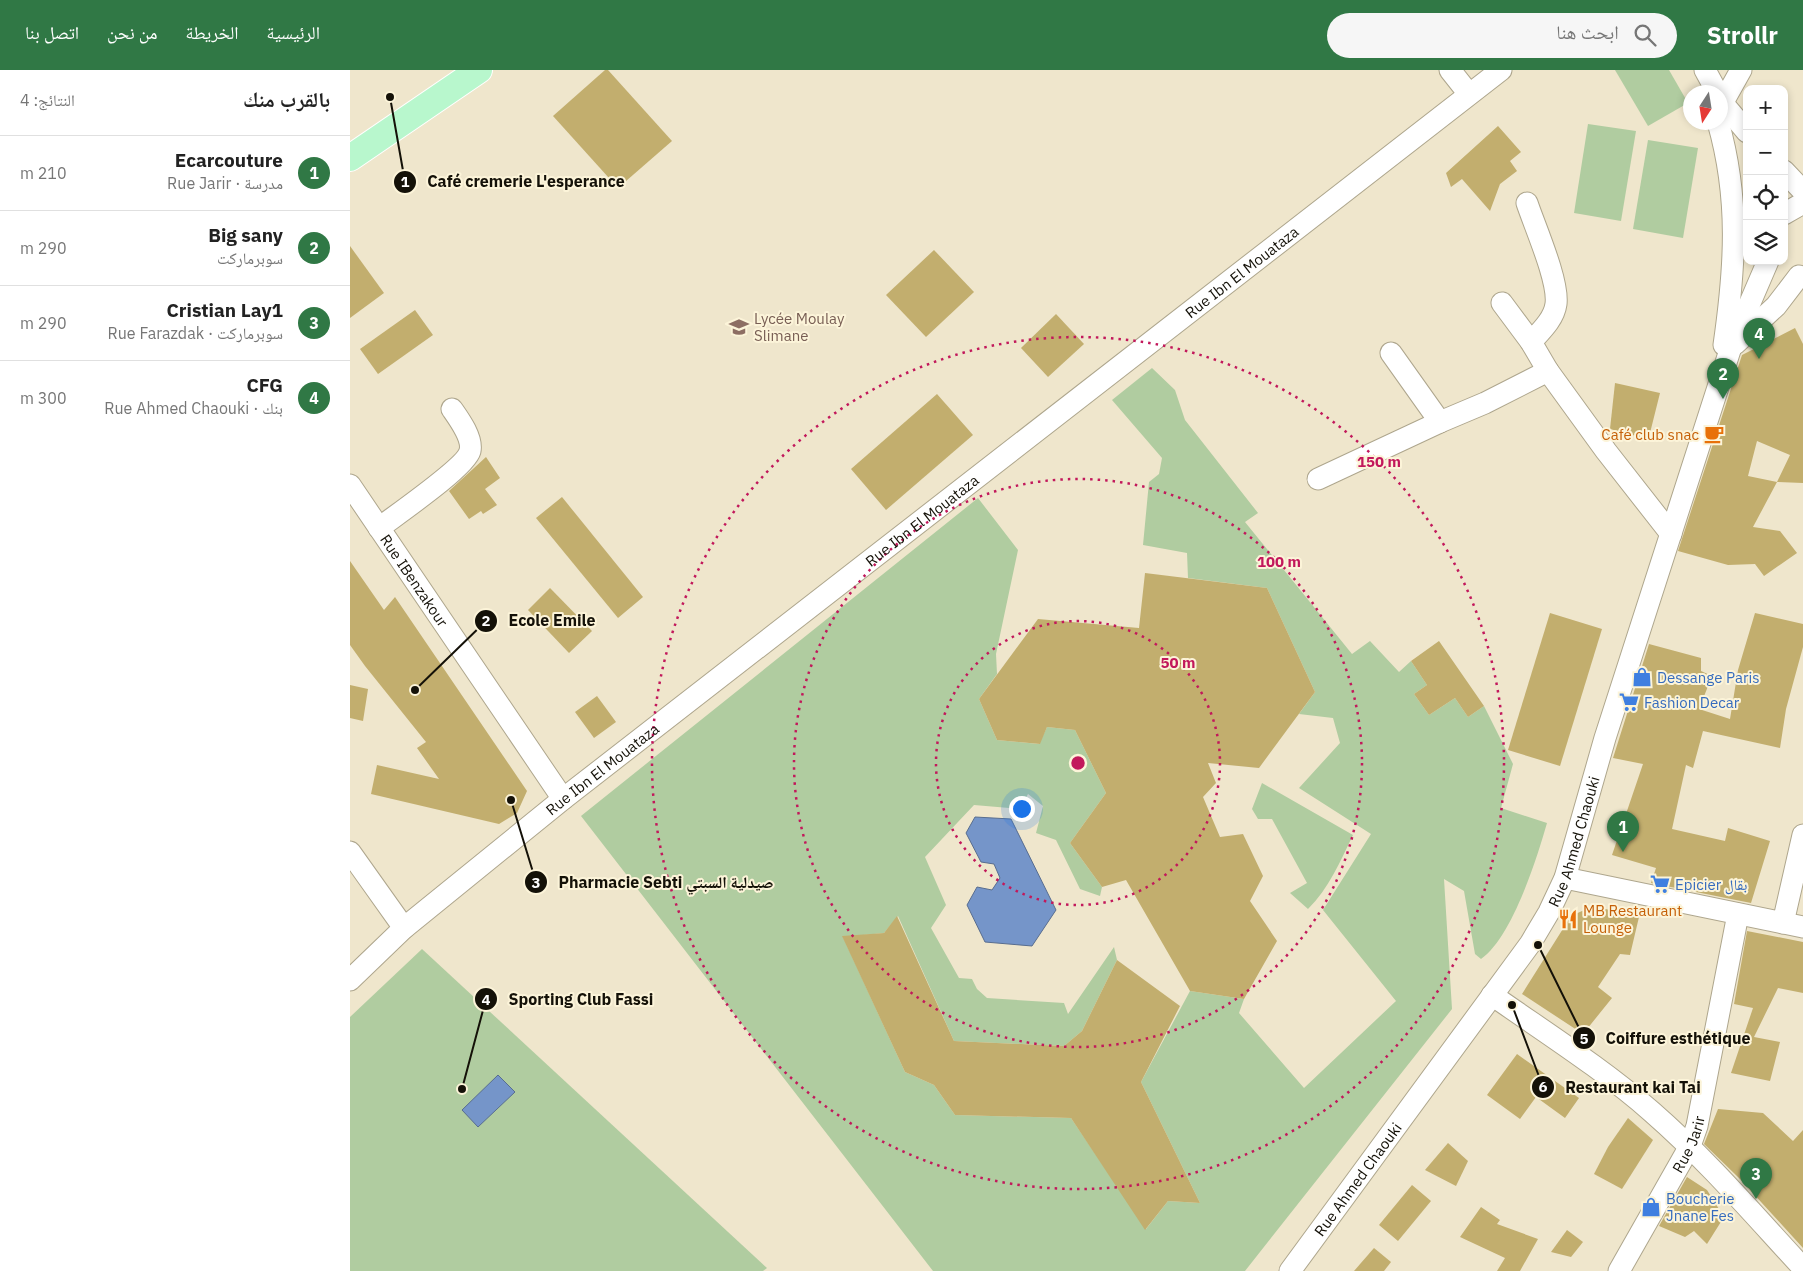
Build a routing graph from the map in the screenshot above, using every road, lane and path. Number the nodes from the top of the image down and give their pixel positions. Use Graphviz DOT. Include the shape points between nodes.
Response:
graph roads {
  1 [pos="479,70"];
  2 [pos="1450,70"];
  3 [pos="1501,70"];
  4 [pos="1741,70"];
  5 [pos="1728,93"];
  6 [pos="1469,94"];
  7 [pos="1728,114"];
  8 [pos="1725,130"];
  9 [pos="1743,142"];
  10 [pos="350,158"];
  11 [pos="1787,175"];
  12 [pos="1803,191"];
  13 [pos="1527,203"];
  14 [pos="1803,203"];
  15 [pos="1788,212"];
  16 [pos="1766,265"];
  17 [pos="1784,265"];
  18 [pos="1801,276"];
  19 [pos="1502,304"];
  20 [pos="1531,342"];
  21 [pos="1391,353"];
  22 [pos="1729,355"];
  23 [pos="1548,371"];
  24 [pos="452,409"];
  25 [pos="1440,422"];
  26 [pos="1318,479"];
  27 [pos="350,486"];
  28 [pos="379,528"];
  29 [pos="1671,534"];
  30 [pos="563,799"];
  31 [pos="1803,835"];
  32 [pos="350,852"];
  33 [pos="1565,878"];
  34 [pos="1738,914"];
  35 [pos="1793,925"];
  36 [pos="404,928"];
  37 [pos="350,980"];
  38 [pos="1492,995"];
  39 [pos="1690,1146"];
  40 [pos="1803,1268"];
  41 [pos="1290,1271"];
  42 [pos="1619,1271"];
  1 -- 10 [label="main road"];
  2 -- 6 [label="street"];
  3 -- 6 [label="street, Rue Ibn El Mouataza"];
  4 -- 5 [label="street"];
  6 -- 30 [label="street, Rue Ibn El Mouataza"];
  7 -- 9 [label="street"];
  8 -- 22 [label="street" via="1734,218 1733,278 1724,346"];
  11 -- 12 [label="street"];
  13 -- 20 [label="street" via="1555,288 1556,305 1548,325"];
  14 -- 15 [label="street"];
  16 -- 22 [label="street, Rue Ahmed Chaouki"];
  17 -- 18 [label="street"];
  18 -- 22 [label="street, Rue Ahmed Chaouki"];
  19 -- 20 [label="street"];
  20 -- 23 [label="street"];
  21 -- 25 [label="street"];
  22 -- 29 [label="street, Rue Ahmed Chaouki"];
  23 -- 25 [label="street"];
  23 -- 29 [label="street"];
  24 -- 28 [label="street" via="470,443 468,455 444,478"];
  25 -- 26 [label="street"];
  27 -- 28 [label="street, Rue IBenzakour"];
  28 -- 30 [label="street, Rue IBenzakour"];
  29 -- 33 [label="street, Rue Ahmed Chaouki" via="1605,738"];
  30 -- 36 [label="street, Rue Ibn El Mouataza"];
  31 -- 35 [label="street"];
  32 -- 36 [label="street"];
  33 -- 34 [label="street"];
  33 -- 38 [label="street, Rue Ahmed Chaouki" via="1550,912"];
  34 -- 35 [label="street"];
  34 -- 39 [label="street, Rue Jarir" via="1697,1126"];
  36 -- 37 [label="street, Rue Ibn El Mouataza"];
  38 -- 39 [label="street" via="1610,1078"];
  38 -- 41 [label="street, Rue Ahmed Chaouki"];
  39 -- 40 [label="street"];
  39 -- 42 [label="street, Rue Jarir"];
}
